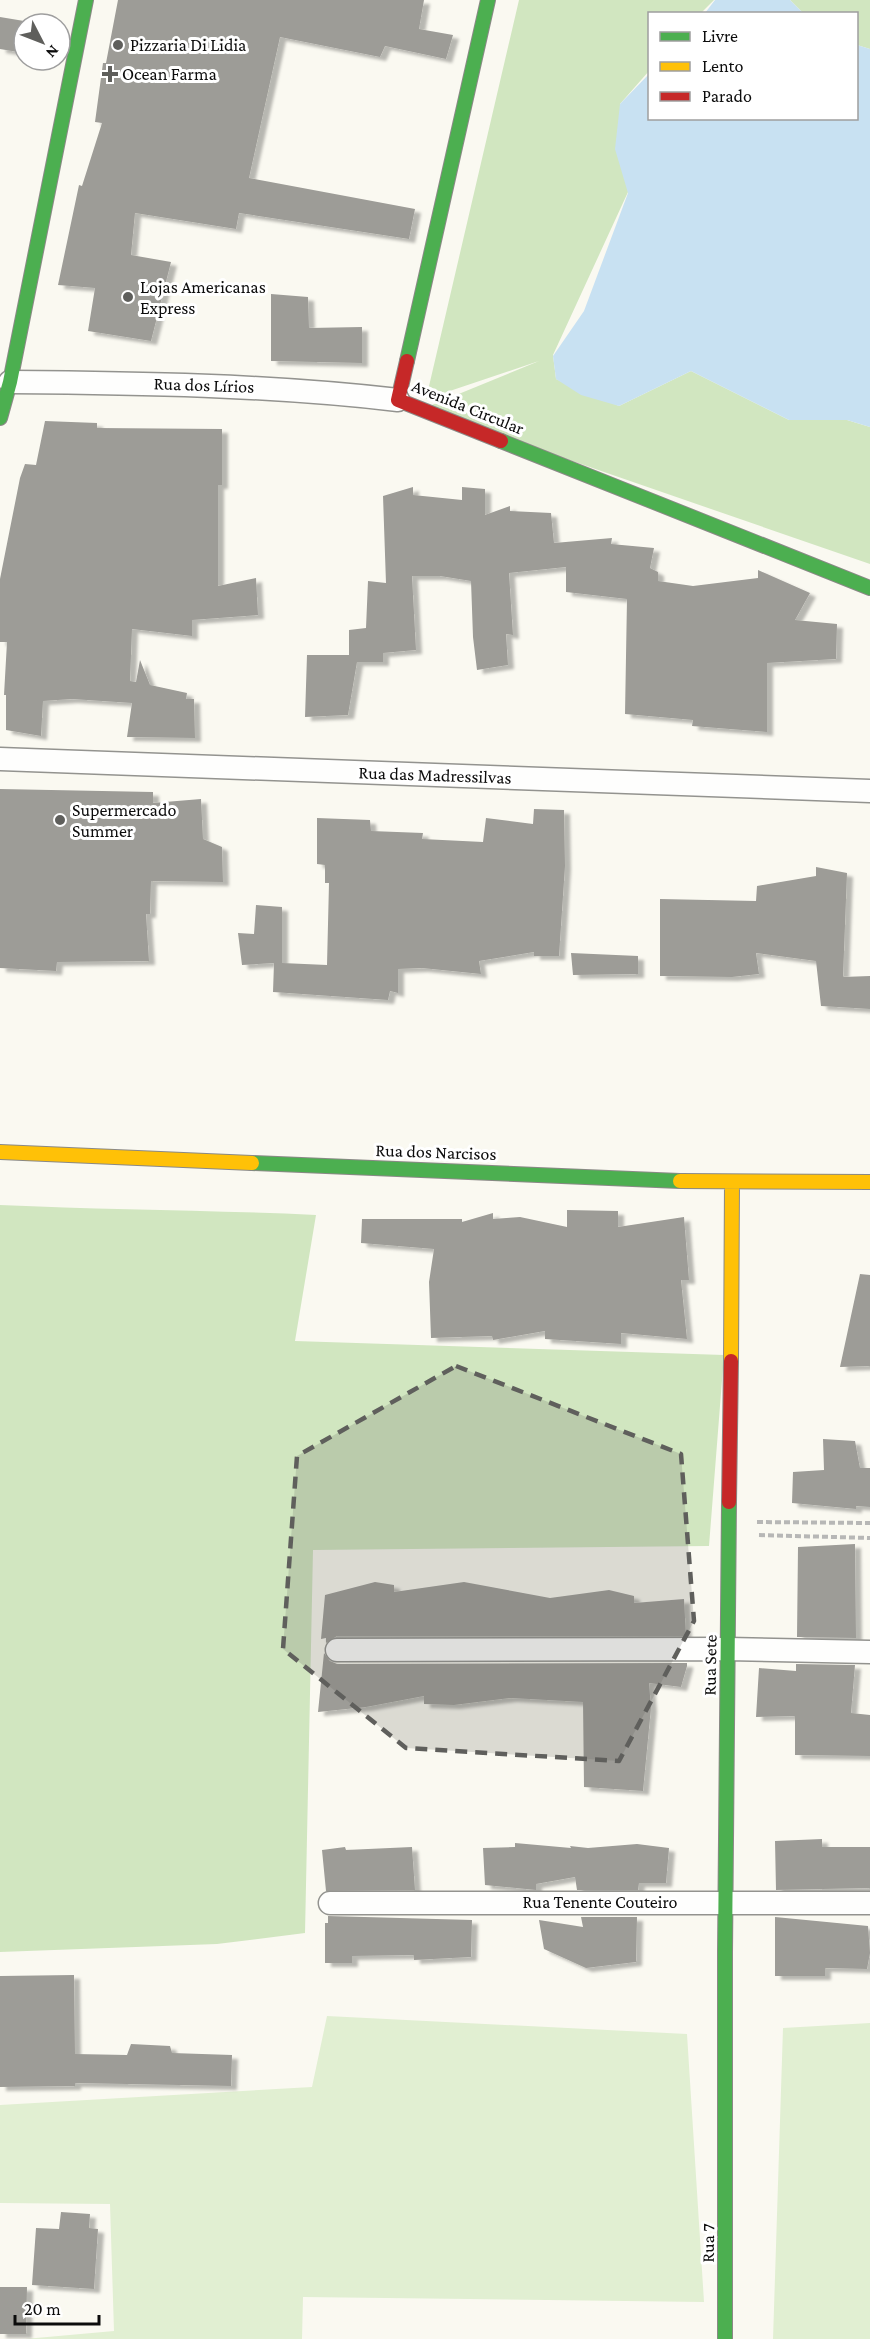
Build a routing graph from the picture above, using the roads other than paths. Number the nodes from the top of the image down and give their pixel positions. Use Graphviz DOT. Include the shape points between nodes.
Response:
graph roads {
  1 [pos="86,0"];
  2 [pos="488,0"];
  3 [pos="15,347"];
  4 [pos="5,373"];
  5 [pos="398,400"];
  6 [pos="0,418"];
  7 [pos="870,588"];
  8 [pos="0,759"];
  9 [pos="870,791"];
  10 [pos="0,1152"];
  11 [pos="870,1182"];
  12 [pos="732,1183"];
  13 [pos="728,1649"];
  14 [pos="337,1650"];
  15 [pos="870,1652"];
  16 [pos="724,1901"];
  17 [pos="330,1903"];
  18 [pos="870,1903"];
  19 [pos="727,2147"];
  20 [pos="725,2339"];
  1 -- 3 [label="street"];
  2 -- 5 [label="street, Avenida Circular"];
  3 -- 4 [label="street"];
  3 -- 4 [label="street"];
  4 -- 5 [label="street, Rua dos Lírios" via="313,390"];
  4 -- 6 [label="street"];
  5 -- 7 [label="street, Avenida Circular"];
  8 -- 9 [label="street, Rua das Madressilvas"];
  10 -- 12 [label="street, Rua dos Narcisos"];
  11 -- 12 [label="street, Rua dos Narcisos"];
  12 -- 13 [label="street, Rua Sete"];
  13 -- 14 [label="street"];
  13 -- 15 [label="street"];
  13 -- 16 [label="street, Rua Sete"];
  16 -- 17 [label="street, Rua Tenente Couteiro"];
  16 -- 18 [label="street, Rua Tenente Couteiro"];
  16 -- 19 [label="street, Rua Sete"];
  19 -- 20 [label="street, Rua 7"];
}
